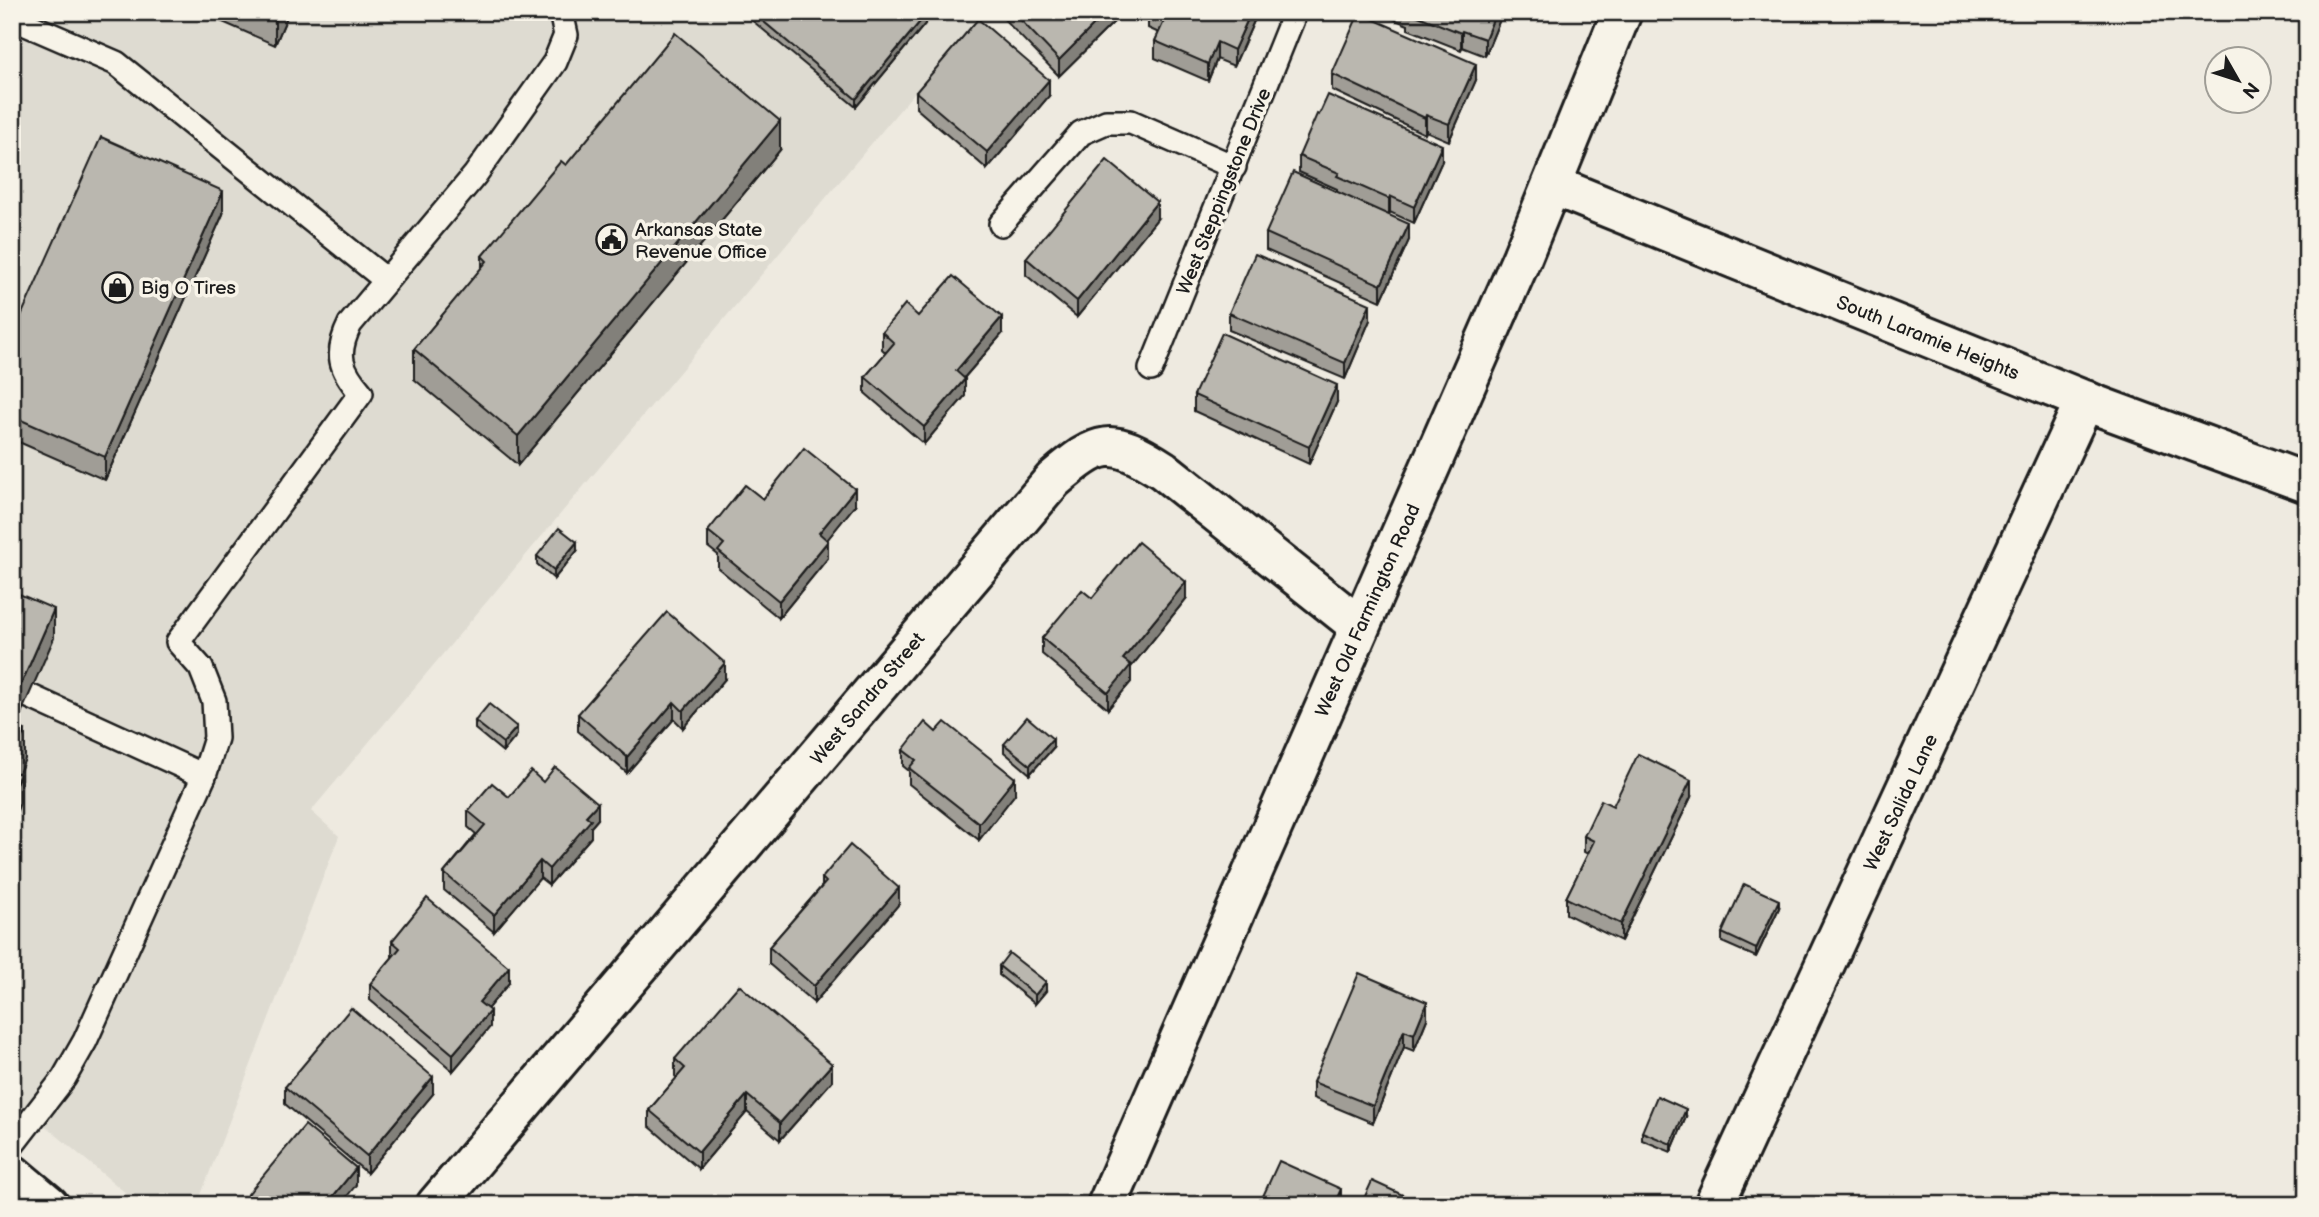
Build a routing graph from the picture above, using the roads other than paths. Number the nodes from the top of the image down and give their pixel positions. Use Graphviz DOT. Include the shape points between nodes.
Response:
graph roads {
  1 [pos="561,12"];
  2 [pos="1295,12"];
  3 [pos="1622,12"];
  4 [pos="12,18"];
  5 [pos="1234,167"];
  6 [pos="1552,185"];
  7 [pos="1001,224"];
  8 [pos="386,280"];
  9 [pos="1151,369"];
  10 [pos="2085,400"];
  11 [pos="2307,483"];
  12 [pos="1359,626"];
  13 [pos="29,696"];
  14 [pos="204,776"];
  15 [pos="12,1145"];
  16 [pos="12,1174"];
  17 [pos="49,1205"];
  18 [pos="436,1205"];
  19 [pos="1107,1205"];
  20 [pos="1714,1205"];
  1 -- 8 [label="lane" via="566,35 555,62 475,175"];
  2 -- 5 [label="lane, West Steppingstone Drive"];
  3 -- 6 [label="street, West Old Farmington Road"];
  4 -- 8 [label="lane" via="116,63"];
  5 -- 7 [label="lane" via="1130,121 1106,121 1081,133"];
  5 -- 9 [label="lane, West Steppingstone Drive"];
  6 -- 10 [label="street, South Laramie Heights"];
  6 -- 12 [label="street, West Old Farmington Road"];
  8 -- 14 [label="lane" via="349,324 341,343 347,377 360,393 178,642 201,668 214,701 216,738"];
  10 -- 11 [label="street, South Laramie Heights"];
  10 -- 20 [label="street, West Salida Lane"];
  12 -- 18 [label="street, West Sandra Street" via="1136,453 1110,445 1082,456 1053,480"];
  12 -- 19 [label="street, West Old Farmington Road"];
  13 -- 14 [label="lane"];
  14 -- 15 [label="lane" via="85,1041 64,1078"];
  16 -- 17 [label="street"];
}
